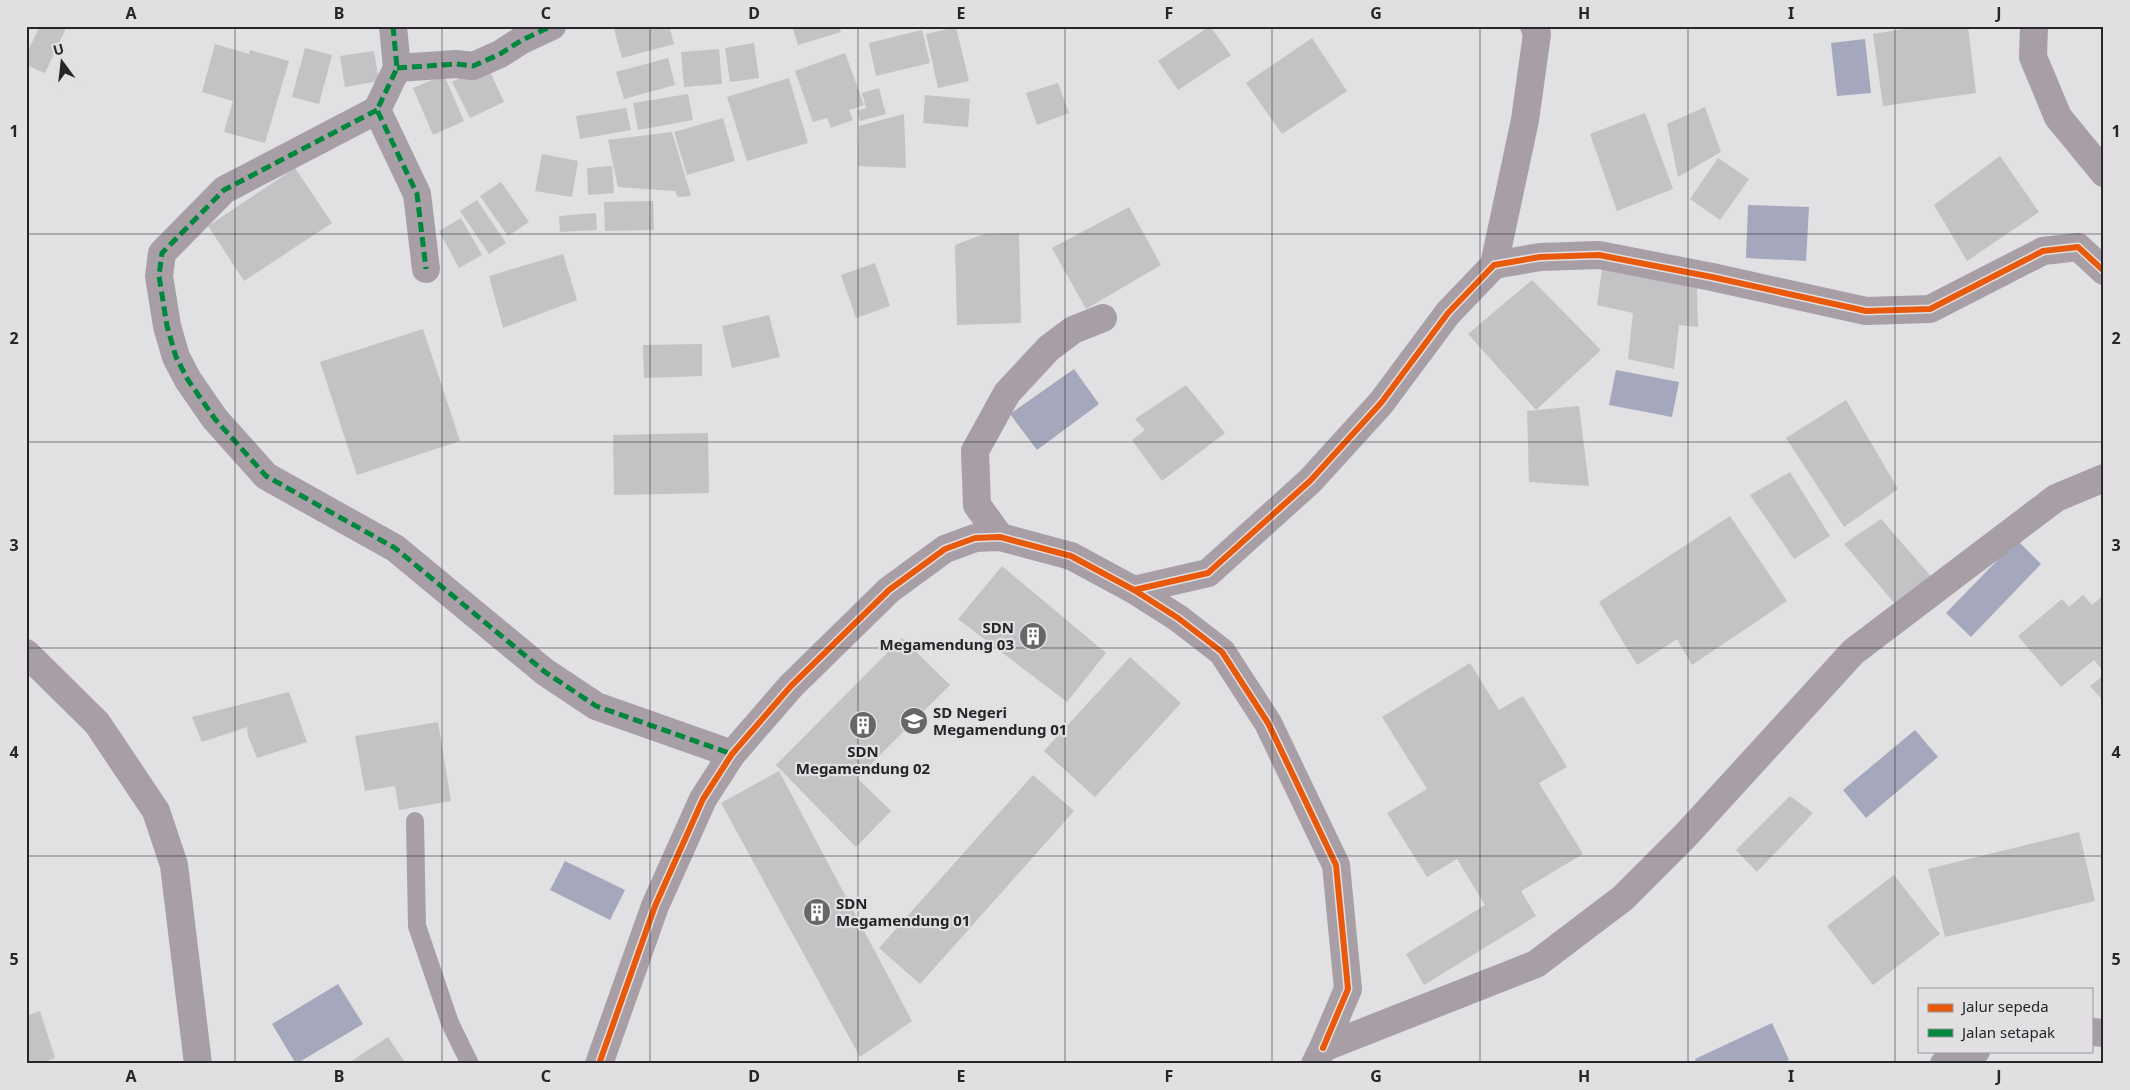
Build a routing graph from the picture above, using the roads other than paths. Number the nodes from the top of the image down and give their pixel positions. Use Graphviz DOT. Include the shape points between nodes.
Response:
graph roads {
  1 [pos="393,26"];
  2 [pos="552,26"];
  3 [pos="1534,26"];
  4 [pos="2034,26"];
  5 [pos="397,68"];
  6 [pos="377,110"];
  7 [pos="2104,173"];
  8 [pos="2099,258"];
  9 [pos="1494,265"];
  10 [pos="426,269"];
  11 [pos="1103,318"];
  12 [pos="2104,478"];
  13 [pos="1000,537"];
  14 [pos="1134,590"];
  15 [pos="26,653"];
  16 [pos="732,754"];
  17 [pos="414,821"];
  18 [pos="1974,1052"];
  19 [pos="1319,1056"];
  20 [pos="198,1064"];
  21 [pos="470,1064"];
  22 [pos="599,1064"];
  23 [pos="1944,1064"];
  1 -- 5 [label="street"];
  2 -- 5 [label="street" via="473,66"];
  3 -- 9 [label="street" via="1537,34 1525,120"];
  4 -- 7 [label="street" via="2033,57 2058,117"];
  5 -- 6 [label="street"];
  6 -- 10 [label="street" via="417,194"];
  6 -- 16 [label="street" via="224,190 162,253 159,276 167,326 176,357 188,380 215,419 266,476 395,548 545,672 596,706"];
  8 -- 9 [label="street" via="2078,247 2043,252 1930,309 1866,311 1712,276 1599,255 1540,257"];
  9 -- 14 [label="street" via="1448,313 1381,403 1310,482 1208,573"];
  11 -- 13 [label="street" via="1073,330 1049,348 1007,393 975,451 977,505"];
  12 -- 19 [label="street" via="2056,498 1853,652 1685,836 1623,898 1536,964"];
  13 -- 14 [label="street" via="1071,556"];
  13 -- 16 [label="street" via="975,538 945,549 889,590 791,686"];
  14 -- 19 [label="street" via="1222,652 1268,723 1336,865 1348,989"];
  15 -- 20 [label="street" via="97,723 156,811 174,865"];
  16 -- 22 [label="street" via="703,799 655,906"];
  17 -- 21 [label="lane" via="418,926 450,1023"];
  18 -- 23 [label="street"];
}
